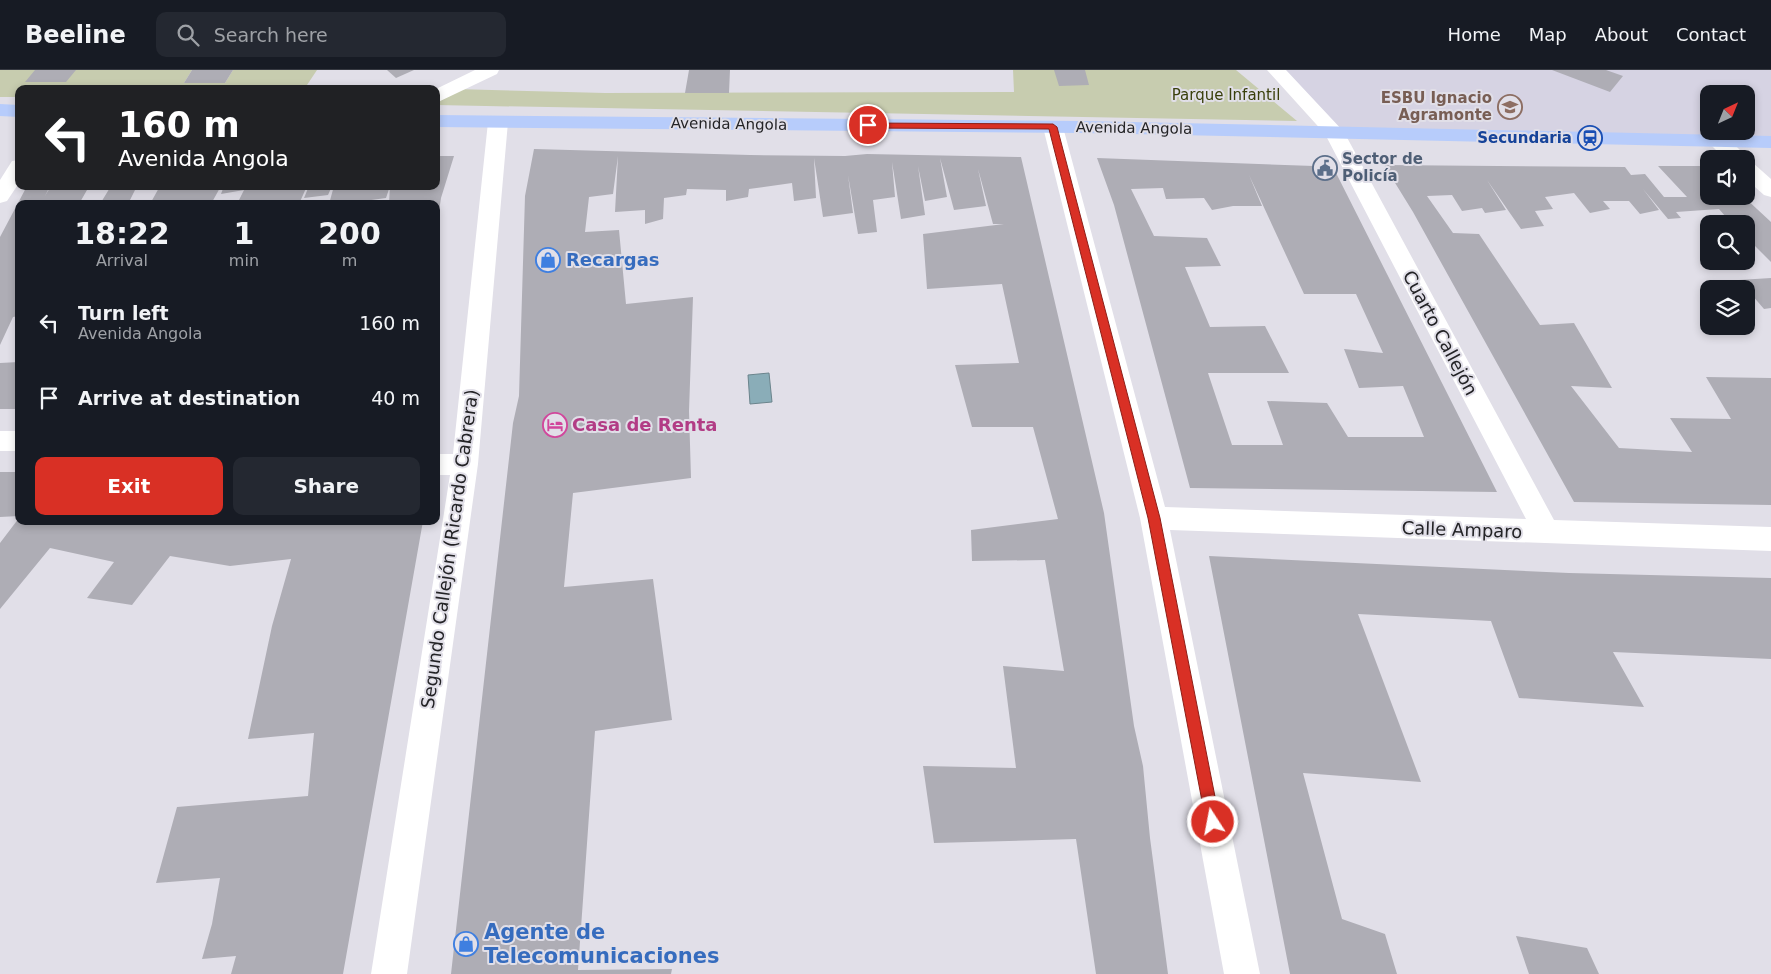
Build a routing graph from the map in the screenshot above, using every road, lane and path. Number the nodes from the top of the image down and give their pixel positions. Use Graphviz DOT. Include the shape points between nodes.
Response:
graph roads {
  1 [pos="490,70"];
  2 [pos="1276,70"];
  3 [pos="440,95"];
  4 [pos="0,110"];
  5 [pos="15,111"];
  6 [pos="440,120"];
  7 [pos="498,122"];
  8 [pos="1053,127"];
  9 [pos="1334,132"];
  10 [pos="1717,141"];
  11 [pos="1771,142"];
  12 [pos="1727,150"];
  13 [pos="15,172"];
  14 [pos="1755,176"];
  15 [pos="1771,190"];
  16 [pos="0,196"];
  17 [pos="0,440"];
  18 [pos="15,441"];
  19 [pos="465,464"];
  20 [pos="440,465"];
  21 [pos="1154,518"];
  22 [pos="1547,533"];
  23 [pos="1771,539"];
  24 [pos="389,974"];
  25 [pos="1242,974"];
  1 -- 3 [label="street"];
  2 -- 9 [label="street, Cuarto Callejón"];
  4 -- 5 [label="main road"];
  6 -- 7 [label="main road, Avenida Angola"];
  7 -- 8 [label="main road, Avenida Angola"];
  7 -- 19 [label="street, Segundo Callejón (Ricardo Cabrera)"];
  8 -- 9 [label="main road, Avenida Angola"];
  8 -- 21 [label="street"];
  9 -- 10 [label="main road, Avenida Angola"];
  9 -- 22 [label="street, Cuarto Callejón"];
  10 -- 11 [label="main road, Avenida Angola"];
  10 -- 12 [label="street"];
  13 -- 16 [label="street"];
  14 -- 15 [label="street"];
  17 -- 18 [label="street"];
  19 -- 20 [label="street"];
  19 -- 24 [label="street, Segundo Callejón (Ricardo Cabrera)"];
  21 -- 22 [label="street, Calle Amparo"];
  21 -- 25 [label="street"];
  22 -- 23 [label="street, Calle Amparo"];
}
